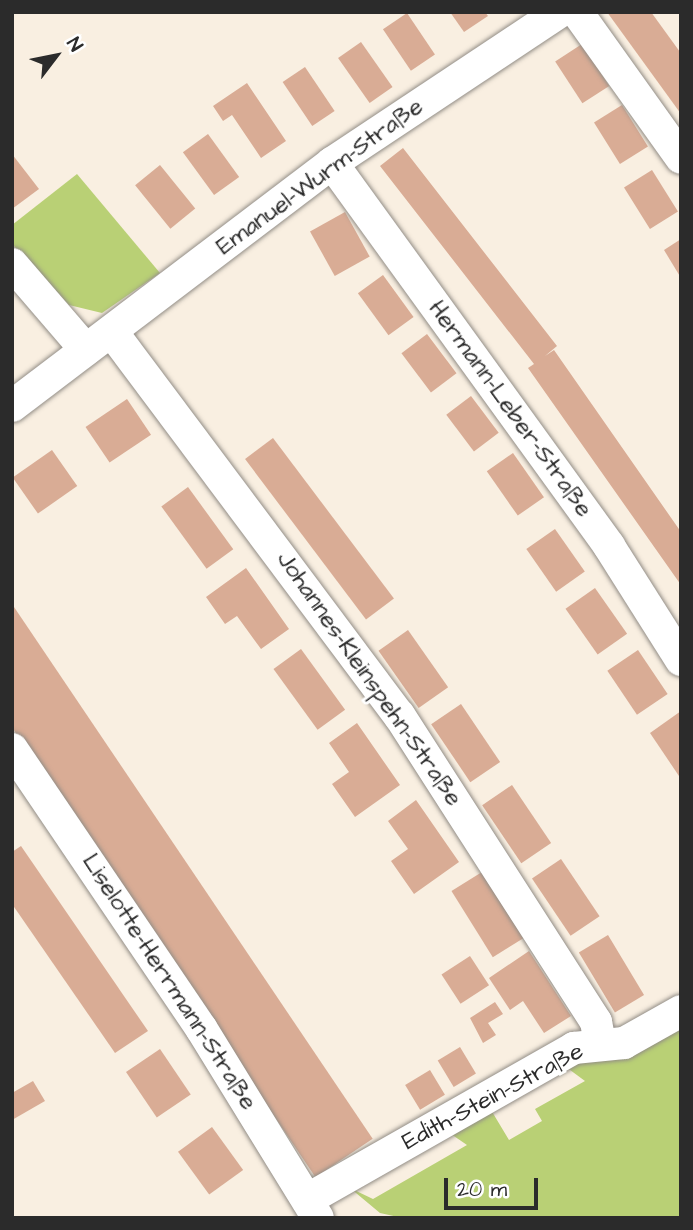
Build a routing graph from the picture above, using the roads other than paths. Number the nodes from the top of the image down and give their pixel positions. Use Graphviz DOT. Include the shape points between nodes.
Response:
graph roads {
  1 [pos="559,12"];
  2 [pos="577,12"];
  3 [pos="681,158"];
  4 [pos="332,163"];
  5 [pos="12,264"];
  6 [pos="111,332"];
  7 [pos="86,350"];
  8 [pos="12,406"];
  9 [pos="681,660"];
  10 [pos="12,749"];
  11 [pos="681,1011"];
  12 [pos="600,1042"];
  13 [pos="314,1208"];
  1 -- 4 [label="street, Emanuel-Wurm-Straße"];
  2 -- 3 [label="street"];
  4 -- 6 [label="street, Emanuel-Wurm-Straße"];
  4 -- 9 [label="street, Hermann-Leber-Straße" via="609,546"];
  5 -- 7 [label="street"];
  6 -- 7 [label="street, Emanuel-Wurm-Straße"];
  6 -- 12 [label="street, Johannes-Kleinspehn-Straße" via="399,715 589,1011"];
  7 -- 8 [label="street, Emanuel-Wurm-Straße"];
  10 -- 13 [label="street, Liselotte-Herrmann-Straße"];
  11 -- 12 [label="street, Edith-Stein-Straße" via="624,1043"];
  12 -- 13 [label="street, Edith-Stein-Straße" via="574,1048"];
}
